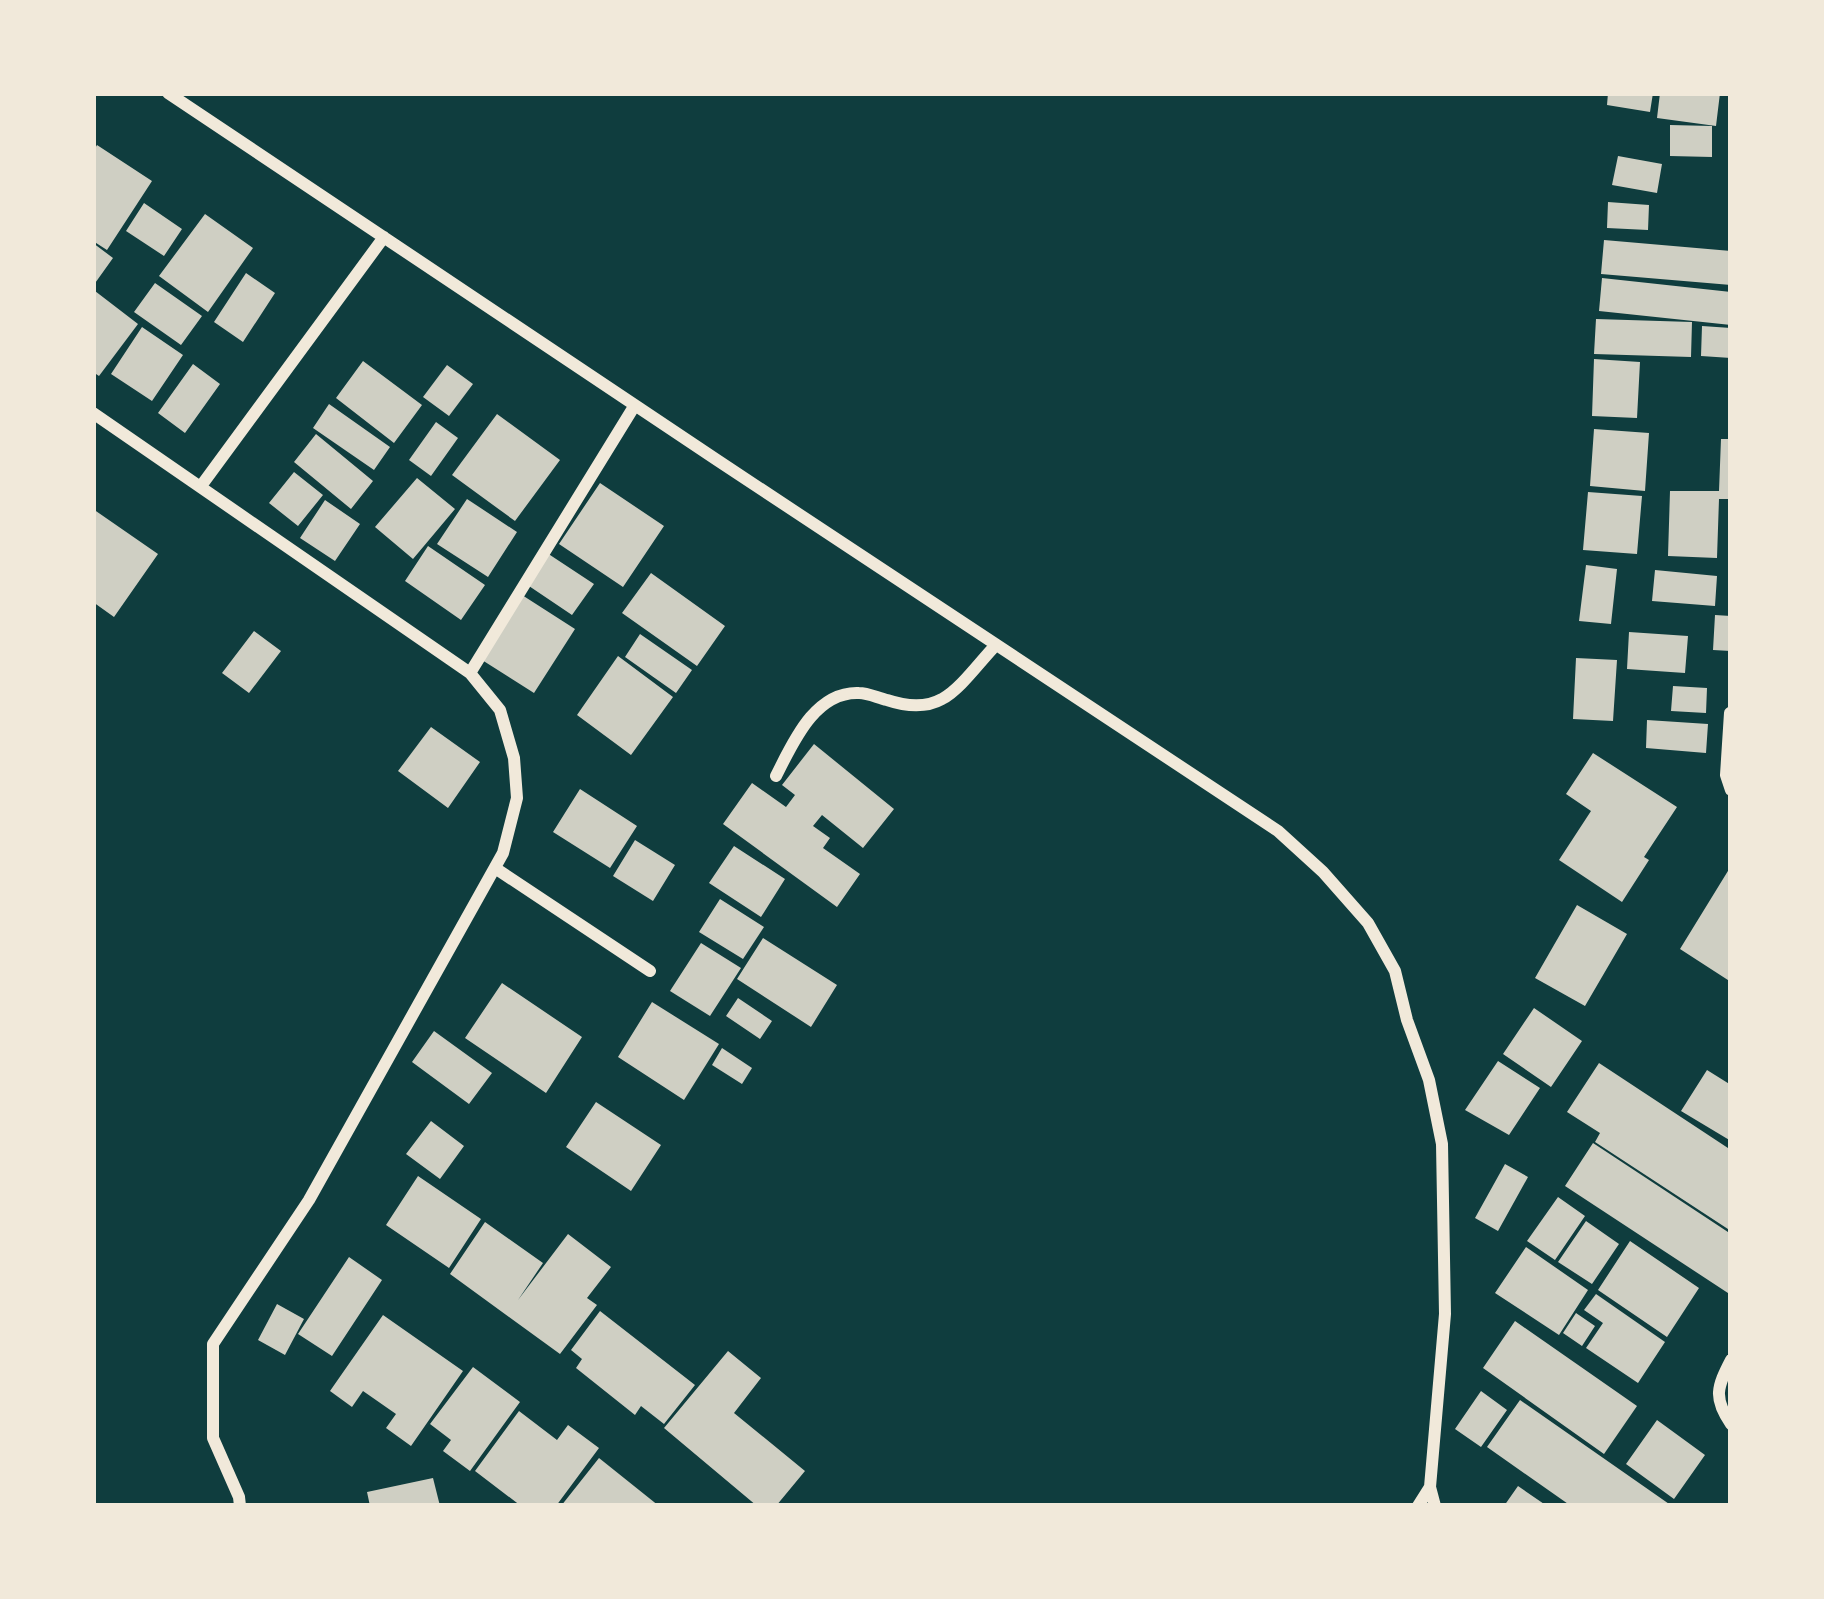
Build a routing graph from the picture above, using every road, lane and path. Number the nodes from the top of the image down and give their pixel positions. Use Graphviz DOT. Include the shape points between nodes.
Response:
graph roads {
  1 [pos="168,93"];
  2 [pos="384,237"];
  3 [pos="634,405"];
  4 [pos="93,413"];
  5 [pos="201,486"];
  6 [pos="996,645"];
  7 [pos="470,673"];
  8 [pos="1730,713"];
  9 [pos="776,776"];
  10 [pos="1731,790"];
  11 [pos="495,868"];
  12 [pos="650,971"];
  13 [pos="1731,1360"];
  14 [pos="1731,1424"];
  15 [pos="1430,1487"];
  16 [pos="240,1506"];
  17 [pos="1418,1506"];
  18 [pos="1435,1506"];
  1 -- 2 [label="street"];
  2 -- 3 [label="street"];
  2 -- 5 [label="street"];
  3 -- 6 [label="street"];
  3 -- 7 [label="street"];
  4 -- 5 [label="street"];
  5 -- 7 [label="street"];
  6 -- 9 [label="street" via="946,698 922,706 839,697 802,727"];
  6 -- 15 [label="street" via="1278,831 1368,923 1396,970 1442,1144 1445,1314"];
  7 -- 11 [label="street" via="500,710 514,758 517,798"];
  8 -- 10 [label="street"];
  11 -- 12 [label="street"];
  11 -- 16 [label="street" via="309,1200 213,1344 214,1438"];
  13 -- 14 [label="street" via="1719,1406"];
  15 -- 17 [label="street"];
  15 -- 18 [label="street"];
}
